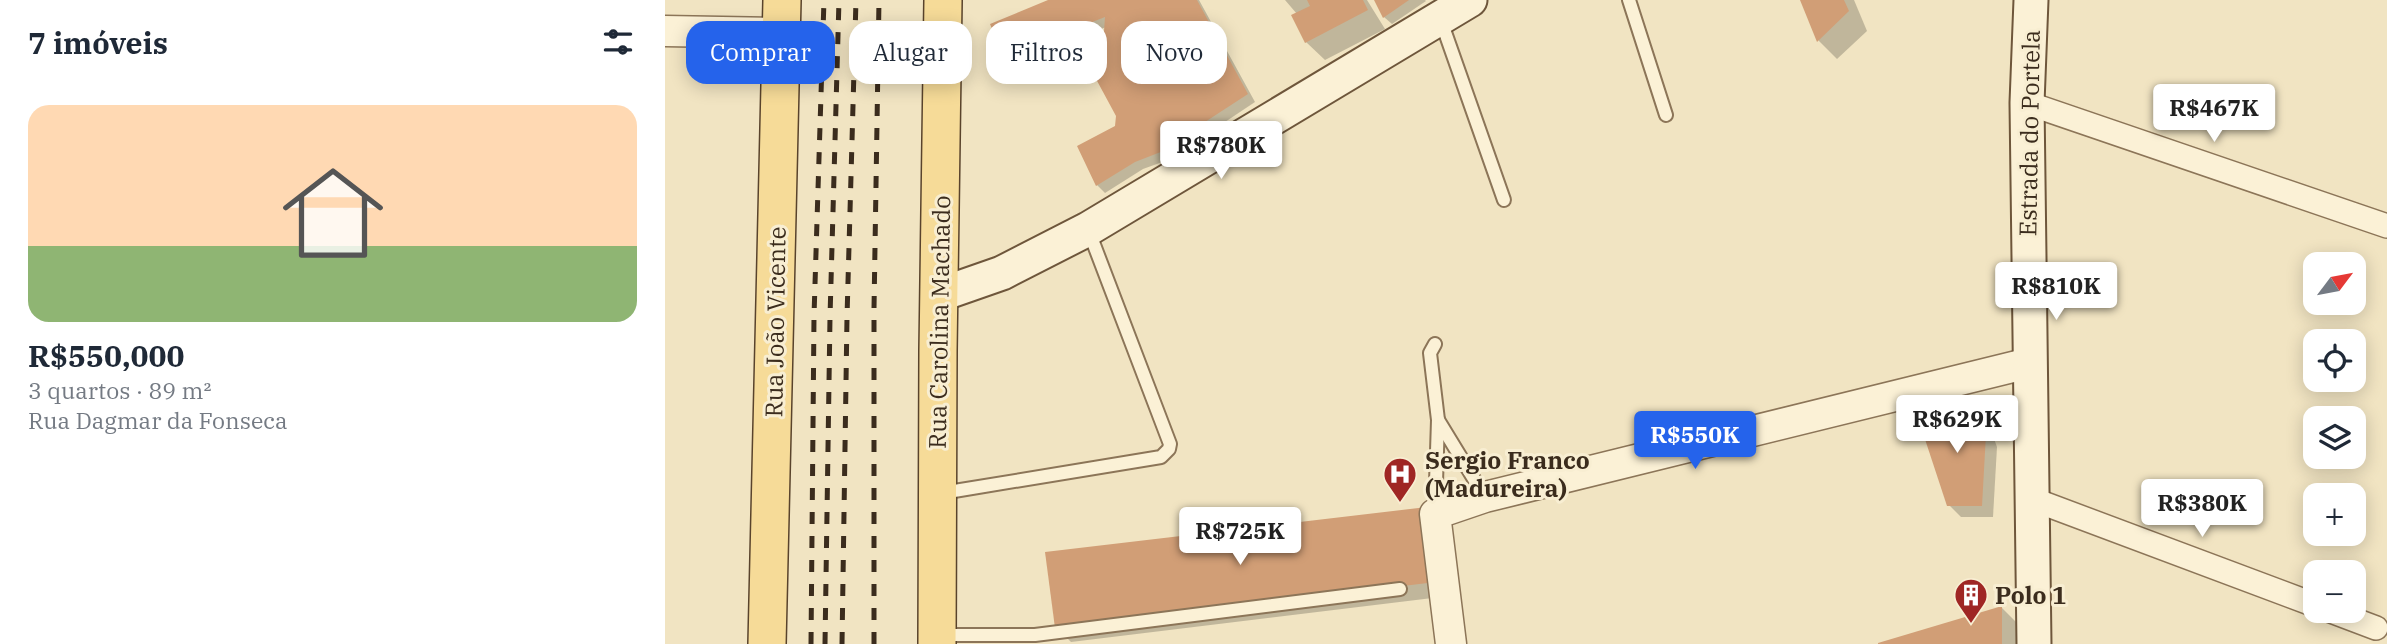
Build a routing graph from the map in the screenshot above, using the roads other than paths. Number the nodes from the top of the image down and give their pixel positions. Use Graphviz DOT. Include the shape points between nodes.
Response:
graph roads {
  1 [pos="943,0"];
  2 [pos="1470,0"];
  3 [pos="1629,0"];
  4 [pos="2031,0"];
  5 [pos="781,17"];
  6 [pos="1440,18"];
  7 [pos="665,31"];
  8 [pos="2027,103"];
  9 [pos="1666,115"];
  10 [pos="1504,200"];
  11 [pos="2387,226"];
  12 [pos="1088,229"];
  13 [pos="939,295"];
  14 [pos="1435,344"];
  15 [pos="2029,363"];
  16 [pos="1438,420"];
  17 [pos="938,493"];
  18 [pos="1485,497"];
  19 [pos="2032,499"];
  20 [pos="1435,514"];
  21 [pos="1401,589"];
  22 [pos="2303,601"];
  23 [pos="2363,623"];
  24 [pos="2377,628"];
  25 [pos="937,640"];
  26 [pos="767,644"];
  27 [pos="1451,644"];
  28 [pos="2034,644"];
  1 -- 13 [label="main road, Rua Carolina Machado"];
  2 -- 6 [label="main road"];
  3 -- 9 [label="lane"];
  4 -- 8 [label="main road, Estrada do Portela"];
  5 -- 7 [label="street"];
  5 -- 26 [label="main road, Rua João Vicente"];
  6 -- 10 [label="lane"];
  6 -- 12 [label="main road"];
  8 -- 11 [label="street"];
  8 -- 15 [label="main road, Estrada do Portela"];
  12 -- 13 [label="main road" via="1002,273"];
  12 -- 17 [label="lane" via="1169,449 1161,457"];
  13 -- 17 [label="main road, Rua Carolina Machado"];
  14 -- 16 [label="lane" via="1430,353"];
  15 -- 18 [label="street"];
  15 -- 19 [label="main road, Estrada do Portela"];
  16 -- 18 [label="lane"];
  16 -- 20 [label="lane"];
  17 -- 25 [label="main road, Rua Carolina Machado"];
  18 -- 20 [label="street"];
  19 -- 22 [label="street"];
  19 -- 28 [label="main road, Estrada do Portela"];
  20 -- 27 [label="street"];
  21 -- 25 [label="lane" via="1035,635"];
  23 -- 24 [label="street"];
}
